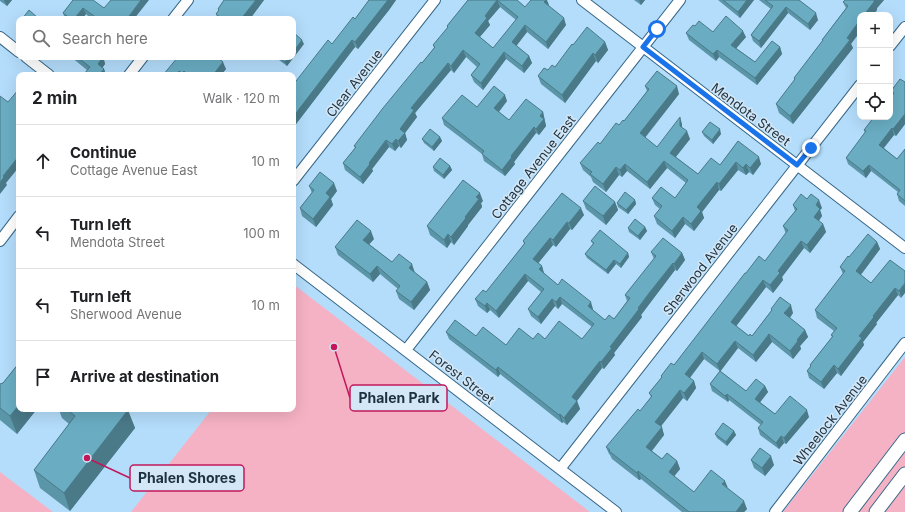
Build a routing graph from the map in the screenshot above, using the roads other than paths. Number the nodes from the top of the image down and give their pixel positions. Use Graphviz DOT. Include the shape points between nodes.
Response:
graph roads {
  1 [pos="188,0"];
  2 [pos="435,0"];
  3 [pos="582,0"];
  4 [pos="680,0"];
  5 [pos="175,16"];
  6 [pos="905,27"];
  7 [pos="0,37"];
  8 [pos="893,42"];
  9 [pos="643,47"];
  10 [pos="16,50"];
  11 [pos="30,60"];
  12 [pos="141,60"];
  13 [pos="45,72"];
  14 [pos="131,72"];
  15 [pos="857,89"];
  16 [pos="797,165"];
  17 [pos="296,177"];
  18 [pos="16,220"];
  19 [pos="0,240"];
  20 [pos="905,248"];
  21 [pos="296,266"];
  22 [pos="905,343"];
  23 [pos="406,350"];
  24 [pos="905,440"];
  25 [pos="560,469"];
  26 [pos="905,474"];
  27 [pos="616,512"];
  28 [pos="775,512"];
  29 [pos="850,512"];
  30 [pos="876,512"];
  1 -- 5 [label="street"];
  2 -- 17 [label="street, Clear Avenue"];
  3 -- 9 [label="street, Mendota Street"];
  4 -- 9 [label="street, Cottage Avenue East"];
  6 -- 8 [label="street"];
  7 -- 10 [label="street"];
  9 -- 16 [label="street, Mendota Street"];
  9 -- 23 [label="street, Cottage Avenue East"];
  11 -- 13 [label="street"];
  12 -- 14 [label="street"];
  15 -- 16 [label="street, Sherwood Avenue"];
  16 -- 20 [label="street, Mendota Street"];
  16 -- 25 [label="street, Sherwood Avenue"];
  18 -- 19 [label="street"];
  21 -- 23 [label="street, Forest Street"];
  22 -- 28 [label="street, Wheelock Avenue"];
  23 -- 25 [label="street, Forest Street"];
  24 -- 29 [label="street"];
  25 -- 27 [label="street, Forest Street"];
  26 -- 30 [label="street"];
}
